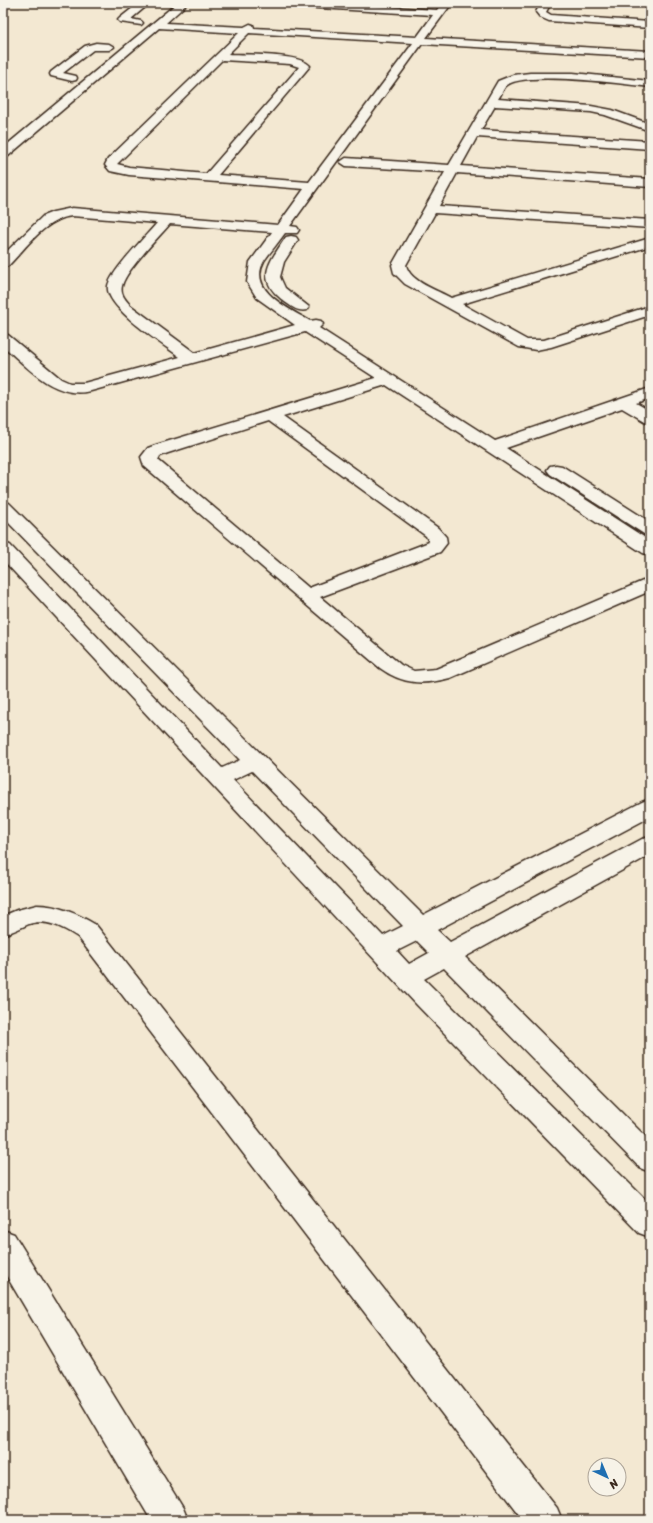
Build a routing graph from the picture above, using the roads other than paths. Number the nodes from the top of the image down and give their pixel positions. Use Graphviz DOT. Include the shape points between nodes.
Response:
graph roads {
  1 [pos="145,3"];
  2 [pos="184,3"];
  3 [pos="286,3"];
  4 [pos="459,3"];
  5 [pos="546,3"];
  6 [pos="358,6"];
  7 [pos="443,8"];
  8 [pos="159,23"];
  9 [pos="650,25"];
  10 [pos="248,28"];
  11 [pos="144,36"];
  12 [pos="120,39"];
  13 [pos="427,39"];
  14 [pos="109,47"];
  15 [pos="650,50"];
  16 [pos="650,54"];
  17 [pos="99,56"];
  18 [pos="219,57"];
  19 [pos="83,69"];
  20 [pos="72,78"];
  21 [pos="650,84"];
  22 [pos="61,86"];
  23 [pos="491,102"];
  24 [pos="650,128"];
  25 [pos="474,133"];
  26 [pos="8,145"];
  27 [pos="650,145"];
  28 [pos="3,154"];
  29 [pos="346,162"];
  30 [pos="454,169"];
  31 [pos="209,178"];
  32 [pos="650,183"];
  33 [pos="312,186"];
  34 [pos="431,209"];
  35 [pos="310,213"];
  36 [pos="167,219"];
  37 [pos="650,224"];
  38 [pos="281,229"];
  39 [pos="650,242"];
  40 [pos="3,263"];
  41 [pos="450,303"];
  42 [pos="650,310"];
  43 [pos="324,321"];
  44 [pos="307,326"];
  45 [pos="3,338"];
  46 [pos="193,358"];
  47 [pos="388,379"];
  48 [pos="650,393"];
  49 [pos="451,403"];
  50 [pos="640,409"];
  51 [pos="270,416"];
  52 [pos="506,445"];
  53 [pos="543,462"];
  54 [pos="3,507"];
  55 [pos="650,530"];
  56 [pos="3,549"];
  57 [pos="650,549"];
  58 [pos="650,584"];
  59 [pos="308,595"];
  60 [pos="256,762"];
  61 [pos="218,778"];
  62 [pos="650,807"];
  63 [pos="650,845"];
  64 [pos="3,926"];
  65 [pos="421,928"];
  66 [pos="380,949"];
  67 [pos="447,954"];
  68 [pos="406,977"];
  69 [pos="650,1160"];
  70 [pos="650,1224"];
  71 [pos="3,1243"];
  72 [pos="171,1520"];
  73 [pos="545,1520"];
  1 -- 11 [label="street" via="123,20 142,21 130,33"];
  2 -- 8 [label="street"];
  3 -- 6 [label="street"];
  4 -- 13 [label="street"];
  5 -- 9 [label="street" via="541,12 549,18"];
  6 -- 7 [label="street"];
  7 -- 13 [label="street"];
  8 -- 10 [label="street"];
  8 -- 11 [label="street"];
  10 -- 13 [label="street"];
  10 -- 18 [label="street"];
  11 -- 26 [label="street"];
  12 -- 14 [label="street"];
  13 -- 15 [label="street"];
  13 -- 16 [label="street"];
  13 -- 29 [label="street"];
  13 -- 33 [label="street"];
  14 -- 17 [label="street"];
  14 -- 20 [label="street" via="89,48 55,74"];
  18 -- 31 [label="street" via="290,61 305,66"];
  18 -- 31 [label="street" via="111,165 129,172"];
  19 -- 20 [label="street"];
  20 -- 22 [label="street"];
  21 -- 23 [label="street" via="529,75 507,79"];
  23 -- 24 [label="street" via="591,109 608,112"];
  23 -- 25 [label="street"];
  25 -- 27 [label="street"];
  25 -- 30 [label="street"];
  26 -- 28 [label="street"];
  29 -- 30 [label="street"];
  29 -- 35 [label="street"];
  30 -- 32 [label="street"];
  30 -- 34 [label="street"];
  31 -- 33 [label="street"];
  33 -- 38 [label="street"];
  34 -- 37 [label="street"];
  34 -- 41 [label="street" via="399,265 402,273 410,281"];
  36 -- 38 [label="street"];
  36 -- 40 [label="street" via="60,213 45,221"];
  36 -- 46 [label="street" via="121,274 115,286 116,297 125,308"];
  38 -- 43 [label="street" via="300,227 274,264 272,274 275,284 283,294"];
  38 -- 44 [label="street" via="257,262 253,273 254,284 261,294"];
  39 -- 41 [label="street"];
  41 -- 42 [label="street" via="524,344 536,345"];
  43 -- 44 [label="street"];
  43 -- 49 [label="street"];
  44 -- 46 [label="street"];
  44 -- 47 [label="street"];
  45 -- 46 [label="street" via="55,382 73,388 97,386"];
  47 -- 51 [label="street"];
  47 -- 52 [label="street"];
  48 -- 50 [label="street"];
  50 -- 52 [label="street"];
  51 -- 59 [label="street" via="154,452 150,462"];
  51 -- 59 [label="street" via="437,537 438,543 433,548"];
  52 -- 57 [label="street"];
  53 -- 55 [label="street"];
  54 -- 60 [label="street"];
  56 -- 61 [label="street"];
  58 -- 59 [label="street" via="443,674 428,678 412,677 397,672"];
  60 -- 61 [label="street"];
  60 -- 65 [label="street"];
  61 -- 66 [label="street"];
  62 -- 65 [label="street"];
  63 -- 67 [label="street"];
  64 -- 73 [label="street" via="29,915 51,915 72,920 87,931"];
  65 -- 66 [label="street"];
  65 -- 67 [label="street"];
  66 -- 68 [label="street"];
  67 -- 68 [label="street"];
  67 -- 69 [label="street"];
  68 -- 70 [label="street"];
  71 -- 72 [label="street"];
}
